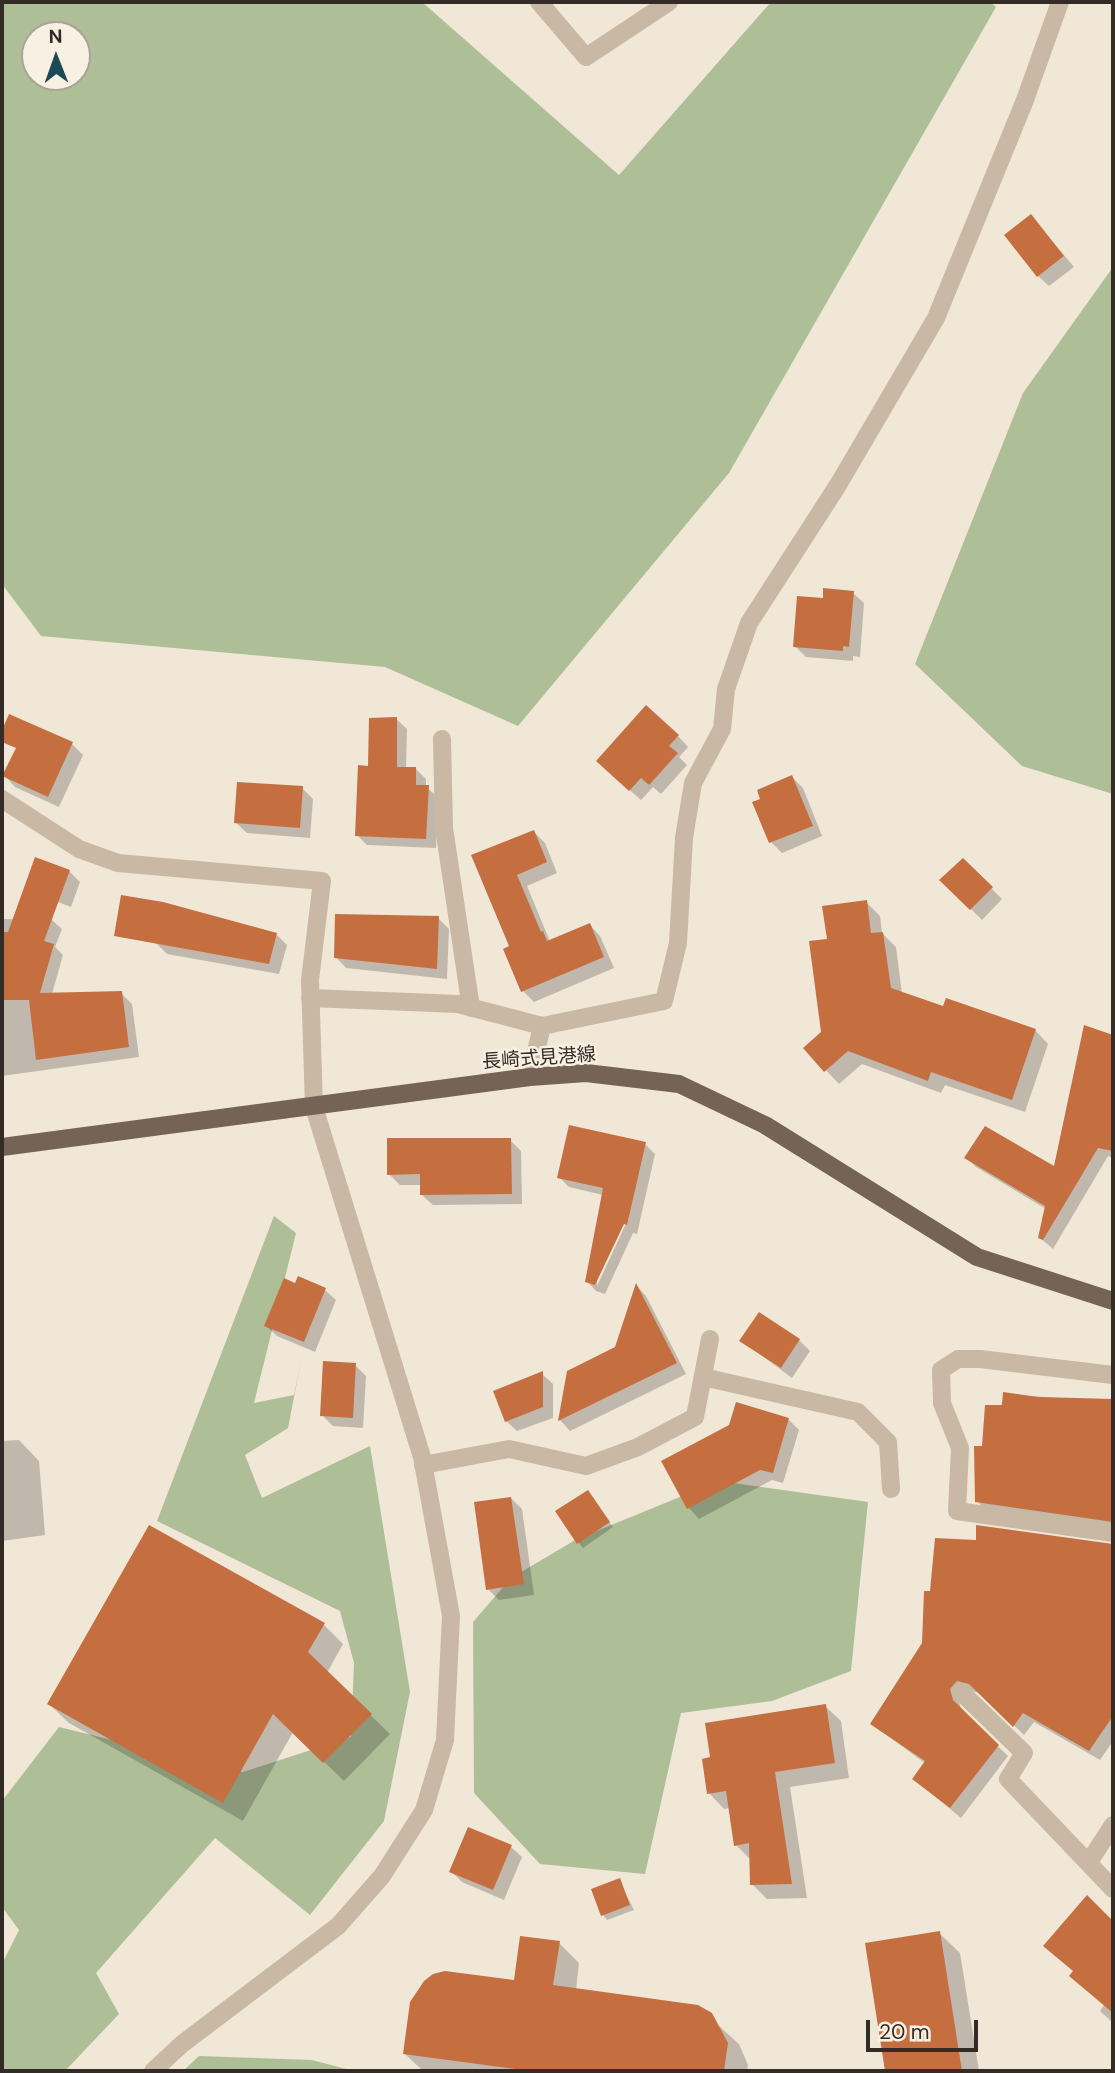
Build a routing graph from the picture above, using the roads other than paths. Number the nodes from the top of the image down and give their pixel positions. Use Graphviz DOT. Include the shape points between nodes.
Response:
graph roads {
  1 [pos="539,2"];
  2 [pos="669,2"];
  3 [pos="1060,2"];
  4 [pos="442,739"];
  5 [pos="2,799"];
  6 [pos="310,998"];
  7 [pos="471,1008"];
  8 [pos="542,1026"];
  9 [pos="530,1077"];
  10 [pos="314,1107"];
  11 [pos="2,1147"];
  12 [pos="1113,1301"];
  13 [pos="710,1339"];
  14 [pos="1113,1375"];
  15 [pos="703,1377"];
  16 [pos="423,1465"];
  17 [pos="891,1489"];
  18 [pos="1113,1533"];
  19 [pos="961,1692"];
  20 [pos="1113,1825"];
  21 [pos="1089,1863"];
  22 [pos="1113,1889"];
  23 [pos="153,2071"];
  1 -- 2 [label="street" via="586,57"];
  3 -- 8 [label="street" via="936,318 838,485 749,622 726,689 722,729 693,783 684,838 678,943 664,1001"];
  4 -- 7 [label="street" via="444,828"];
  5 -- 6 [label="street" via="79,849 118,863 322,881"];
  6 -- 7 [label="street"];
  6 -- 10 [label="street"];
  7 -- 8 [label="street"];
  8 -- 9 [label="street"];
  9 -- 10 [label="main road, 長崎式見港線"];
  9 -- 12 [label="main road, 長崎式見港線" via="586,1073 679,1084 765,1125 977,1257"];
  10 -- 11 [label="main road, 長崎式見港線"];
  10 -- 16 [label="street"];
  13 -- 15 [label="street"];
  14 -- 18 [label="street" via="980,1359 958,1359 941,1370 942,1403 960,1448 957,1511"];
  15 -- 16 [label="street" via="695,1417 638,1447 586,1466 509,1449"];
  15 -- 17 [label="street" via="858,1412 888,1442"];
  16 -- 23 [label="street" via="451,1616 445,1740 424,1810 382,1876 338,1926"];
  19 -- 21 [label="street" via="1024,1753 1009,1779"];
  20 -- 21 [label="street"];
  21 -- 22 [label="street"];
}
